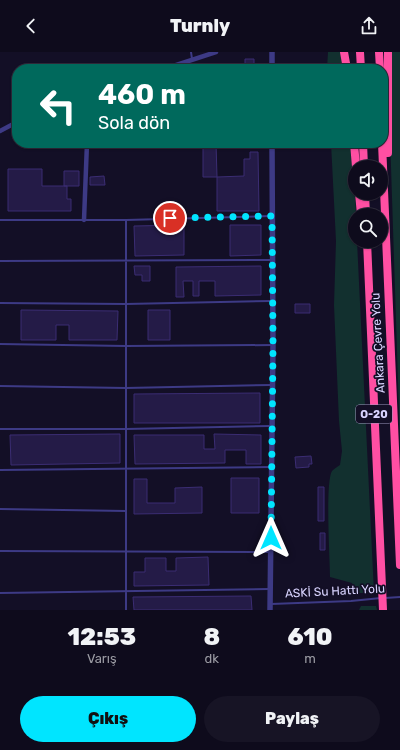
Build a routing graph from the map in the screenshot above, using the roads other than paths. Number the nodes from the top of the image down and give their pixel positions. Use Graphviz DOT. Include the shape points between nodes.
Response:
graph roads {
  1 [pos="191,52"];
  2 [pos="216,52"];
  3 [pos="272,52"];
  4 [pos="344,52"];
  5 [pos="360,52"];
  6 [pos="379,52"];
  7 [pos="388,52"];
  8 [pos="192,59"];
  9 [pos="178,64"];
  10 [pos="272,64"];
  11 [pos="346,64"];
  12 [pos="361,64"];
  13 [pos="380,64"];
  14 [pos="388,64"];
  15 [pos="12,125"];
  16 [pos="0,131"];
  17 [pos="87,148"];
  18 [pos="272,148"];
  19 [pos="354,148"];
  20 [pos="364,148"];
  21 [pos="382,148"];
  22 [pos="388,148"];
  23 [pos="355,160"];
  24 [pos="364,160"];
  25 [pos="272,216"];
  26 [pos="0,220"];
  27 [pos="84,220"];
  28 [pos="126,220"];
  29 [pos="364,248"];
  30 [pos="367,248"];
  31 [pos="272,260"];
  32 [pos="0,261"];
  33 [pos="126,261"];
  34 [pos="387,270"];
  35 [pos="272,301"];
  36 [pos="0,303"];
  37 [pos="126,304"];
  38 [pos="370,308"];
  39 [pos="0,344"];
  40 [pos="273,345"];
  41 [pos="126,346"];
  42 [pos="272,384"];
  43 [pos="0,386"];
  44 [pos="126,388"];
  45 [pos="271,426"];
  46 [pos="0,429"];
  47 [pos="126,429"];
  48 [pos="271,467"];
  49 [pos="126,469"];
  50 [pos="0,470"];
  51 [pos="0,509"];
  52 [pos="126,511"];
  53 [pos="0,551"];
  54 [pos="126,551"];
  55 [pos="271,552"];
  56 [pos="400,565"];
  57 [pos="270,589"];
  58 [pos="126,590"];
  59 [pos="0,593"];
  60 [pos="400,597"];
  61 [pos="270,607"];
  62 [pos="126,610"];
  63 [pos="383,610"];
  1 -- 8 [label="lane"];
  2 -- 8 [label="street"];
  3 -- 10 [label="street"];
  4 -- 11 [label="highway"];
  5 -- 12 [label="highway"];
  6 -- 13 [label="highway"];
  7 -- 14 [label="highway"];
  8 -- 9 [label="street"];
  15 -- 16 [label="street"];
  17 -- 27 [label="street"];
  18 -- 25 [label="street"];
  19 -- 23 [label="highway"];
  20 -- 24 [label="highway"];
  21 -- 34 [label="highway, Ankara Çevre Yolu / O-20"];
  22 -- 34 [label="highway"];
  25 -- 28 [label="lane"];
  25 -- 31 [label="street"];
  26 -- 27 [label="lane"];
  27 -- 28 [label="lane"];
  28 -- 33 [label="lane"];
  29 -- 38 [label="highway"];
  30 -- 38 [label="highway, Ankara Çevre Yolu / O-20"];
  31 -- 33 [label="lane"];
  31 -- 35 [label="street"];
  32 -- 33 [label="lane"];
  33 -- 37 [label="lane"];
  34 -- 56 [label="highway, Ankara Çevre Yolu / O-20"];
  35 -- 37 [label="lane"];
  35 -- 40 [label="street"];
  36 -- 37 [label="lane"];
  37 -- 41 [label="lane"];
  38 -- 63 [label="highway, Ankara Çevre Yolu / O-20, bridge"];
  39 -- 41 [label="lane"];
  40 -- 41 [label="lane"];
  40 -- 42 [label="street"];
  41 -- 44 [label="lane"];
  42 -- 44 [label="lane"];
  42 -- 45 [label="street"];
  43 -- 44 [label="lane"];
  44 -- 47 [label="lane"];
  45 -- 47 [label="lane"];
  45 -- 48 [label="street"];
  46 -- 47 [label="lane"];
  47 -- 49 [label="lane"];
  48 -- 49 [label="lane"];
  48 -- 55 [label="street"];
  49 -- 50 [label="lane"];
  49 -- 52 [label="lane"];
  51 -- 52 [label="lane"];
  52 -- 54 [label="lane"];
  53 -- 54 [label="lane"];
  54 -- 55 [label="lane"];
  54 -- 58 [label="lane"];
  55 -- 57 [label="street"];
  57 -- 58 [label="lane"];
  57 -- 61 [label="street"];
  58 -- 59 [label="lane"];
  58 -- 62 [label="lane"];
  60 -- 61 [label="lane, ASKİ Su Hattı Yolu"];
}
